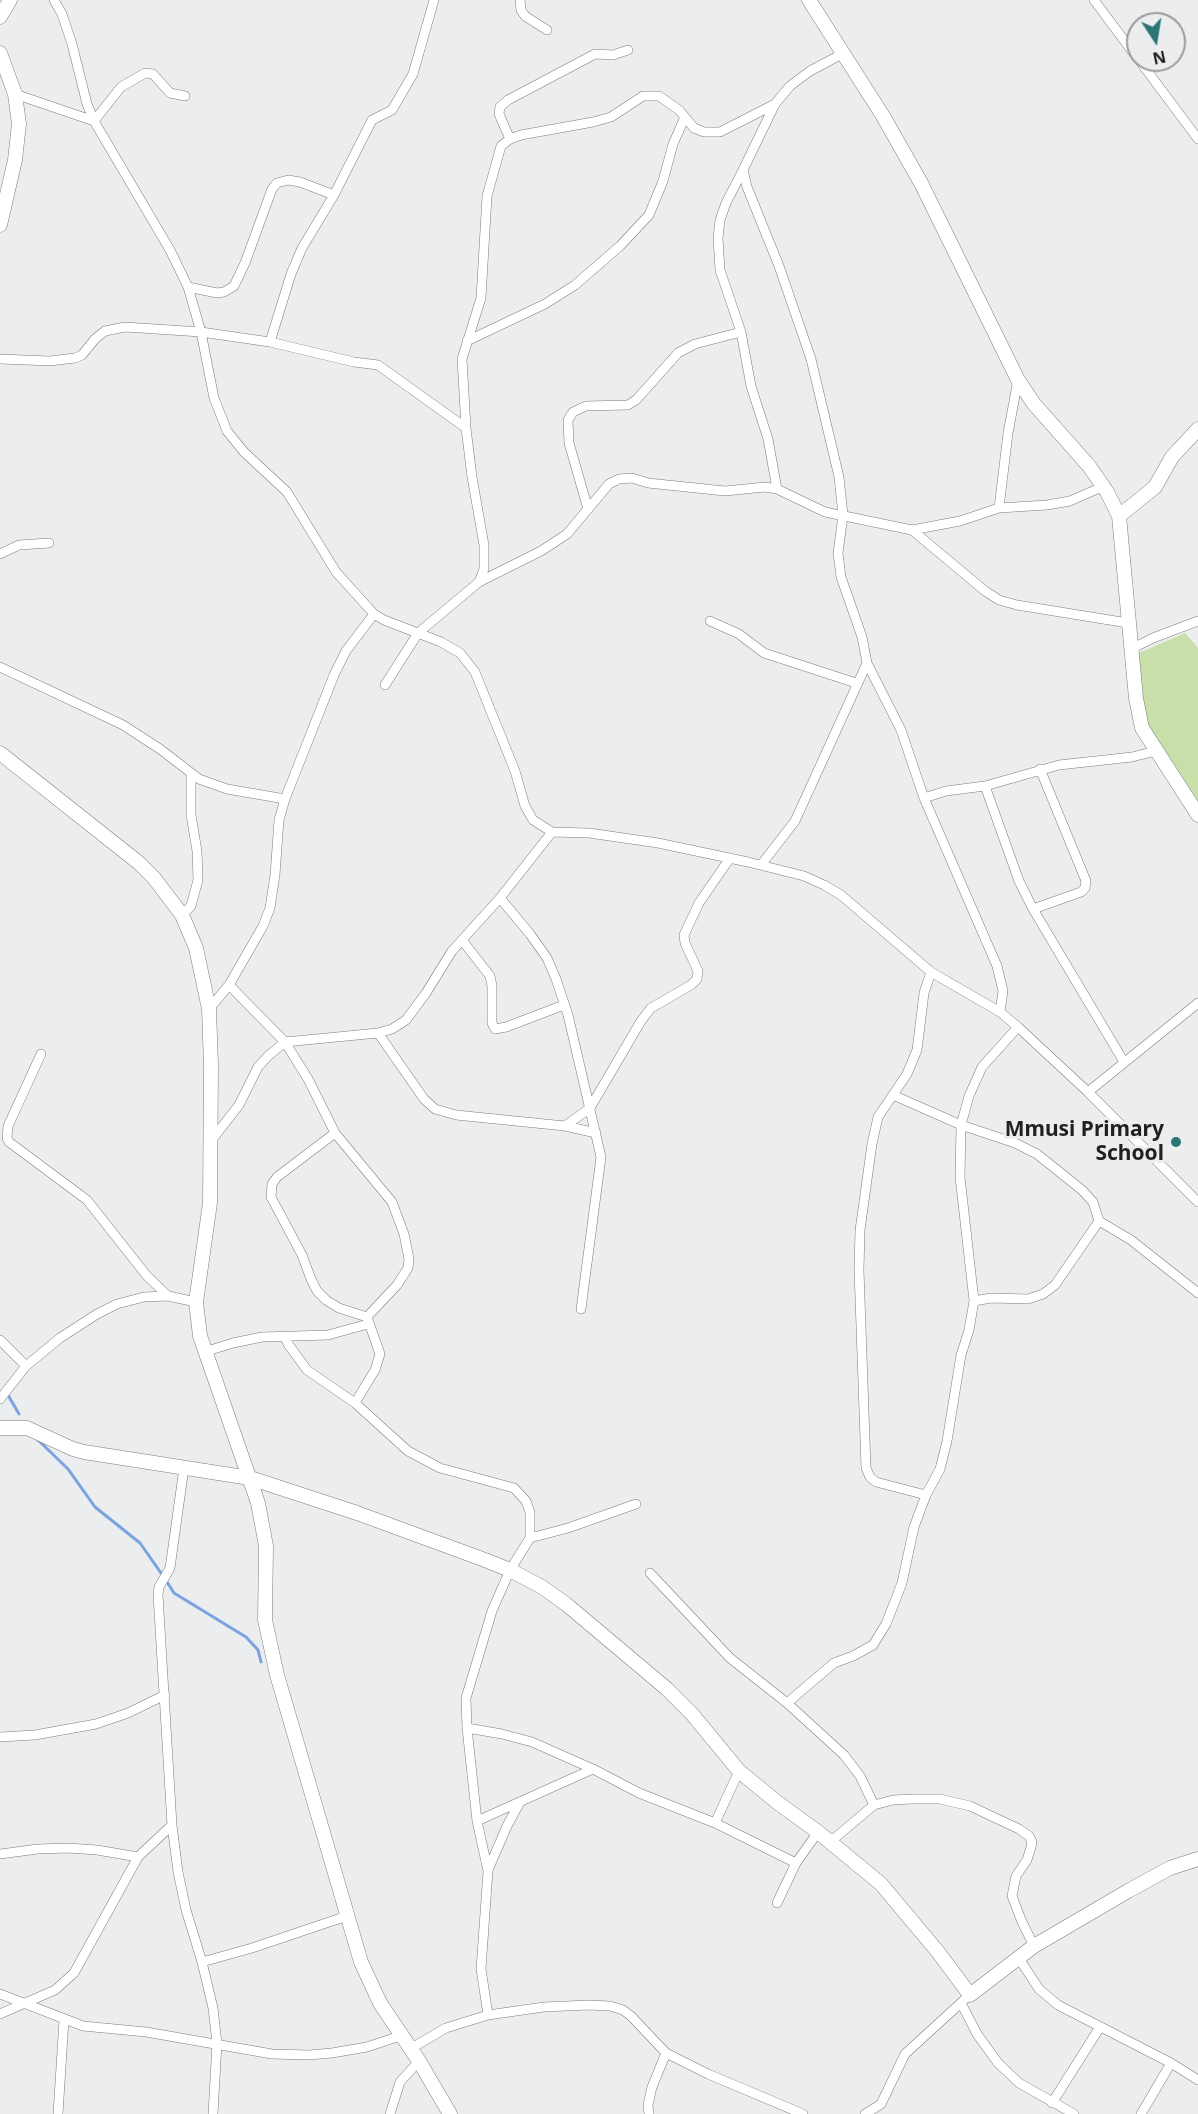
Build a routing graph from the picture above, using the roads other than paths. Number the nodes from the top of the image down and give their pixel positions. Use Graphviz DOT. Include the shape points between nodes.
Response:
graph roads {
  1 [pos="10,0"];
  2 [pos="54,0"];
  3 [pos="434,0"];
  4 [pos="520,0"];
  5 [pos="809,0"];
  6 [pos="1094,0"];
  7 [pos="0,17"];
  8 [pos="547,30"];
  9 [pos="1126,44"];
  10 [pos="628,50"];
  11 [pos="0,53"];
  12 [pos="842,54"];
  13 [pos="1147,72"];
  14 [pos="15,94"];
  15 [pos="185,96"];
  16 [pos="775,104"];
  17 [pos="685,117"];
  18 [pos="94,121"];
  19 [pos="510,139"];
  20 [pos="1198,139"];
  21 [pos="743,170"];
  22 [pos="334,195"];
  23 [pos="1,211"];
  24 [pos="0,225"];
  25 [pos="188,287"];
  26 [pos="201,332"];
  27 [pos="741,332"];
  28 [pos="467,340"];
  29 [pos="270,342"];
  30 [pos="0,359"];
  31 [pos="1018,380"];
  32 [pos="466,429"];
  33 [pos="1198,429"];
  34 [pos="1104,486"];
  35 [pos="777,489"];
  36 [pos="999,508"];
  37 [pos="588,509"];
  38 [pos="843,515"];
  39 [pos="1119,516"];
  40 [pos="912,530"];
  41 [pos="49,543"];
  42 [pos="0,554"];
  43 [pos="479,582"];
  44 [pos="374,614"];
  45 [pos="710,621"];
  46 [pos="1198,621"];
  47 [pos="1128,623"];
  48 [pos="418,633"];
  49 [pos="1131,650"];
  50 [pos="867,663"];
  51 [pos="0,667"];
  52 [pos="856,683"];
  53 [pos="385,685"];
  54 [pos="1156,750"];
  55 [pos="0,753"];
  56 [pos="1040,769"];
  57 [pos="191,774"];
  58 [pos="984,786"];
  59 [pos="924,798"];
  60 [pos="285,799"];
  61 [pos="1198,815"];
  62 [pos="552,832"];
  63 [pos="730,858"];
  64 [pos="760,865"];
  65 [pos="500,898"];
  66 [pos="1033,909"];
  67 [pos="182,915"];
  68 [pos="462,940"];
  69 [pos="931,972"];
  70 [pos="229,985"];
  71 [pos="1198,1003"];
  72 [pos="564,1005"];
  73 [pos="209,1010"];
  74 [pos="1000,1012"];
  75 [pos="1018,1027"];
  76 [pos="378,1033"];
  77 [pos="285,1042"];
  78 [pos="41,1054"];
  79 [pos="1124,1062"];
  80 [pos="1088,1092"];
  81 [pos="893,1095"];
  82 [pos="590,1108"];
  83 [pos="961,1125"];
  84 [pos="565,1126"];
  85 [pos="335,1133"];
  86 [pos="596,1133"];
  87 [pos="211,1141"];
  88 [pos="1198,1202"];
  89 [pos="1099,1221"];
  90 [pos="1198,1293"];
  91 [pos="168,1296"];
  92 [pos="974,1301"];
  93 [pos="196,1302"];
  94 [pos="581,1308"];
  95 [pos="367,1320"];
  96 [pos="285,1336"];
  97 [pos="0,1340"];
  98 [pos="204,1352"];
  99 [pos="26,1365"];
  100 [pos="0,1399"];
  101 [pos="355,1403"];
  102 [pos="0,1428"];
  103 [pos="184,1467"];
  104 [pos="250,1478"];
  105 [pos="926,1495"];
  106 [pos="636,1504"];
  107 [pos="530,1538"];
  108 [pos="510,1570"];
  109 [pos="650,1573"];
  110 [pos="165,1695"];
  111 [pos="787,1703"];
  112 [pos="467,1728"];
  113 [pos="0,1737"];
  114 [pos="593,1769"];
  115 [pos="739,1771"];
  116 [pos="520,1802"];
  117 [pos="874,1805"];
  118 [pos="477,1821"];
  119 [pos="715,1823"];
  120 [pos="172,1825"];
  121 [pos="818,1832"];
  122 [pos="830,1842"];
  123 [pos="0,1854"];
  124 [pos="138,1857"];
  125 [pos="1198,1859"];
  126 [pos="796,1863"];
  127 [pos="488,1871"];
  128 [pos="777,1903"];
  129 [pos="347,1916"];
  130 [pos="1034,1946"];
  131 [pos="1018,1957"];
  132 [pos="202,1962"];
  133 [pos="0,1994"];
  134 [pos="965,1999"];
  135 [pos="26,2004"];
  136 [pos="0,2014"];
  137 [pos="488,2015"];
  138 [pos="64,2020"];
  139 [pos="1100,2027"];
  140 [pos="400,2036"];
  141 [pos="217,2043"];
  142 [pos="410,2049"];
  143 [pos="666,2053"];
  144 [pos="419,2061"];
  145 [pos="1171,2063"];
  146 [pos="1198,2080"];
  147 [pos="1052,2103"];
  148 [pos="58,2114"];
  149 [pos="213,2114"];
  150 [pos="390,2114"];
  151 [pos="450,2114"];
  152 [pos="649,2114"];
  153 [pos="803,2114"];
  154 [pos="865,2114"];
  155 [pos="1074,2114"];
  156 [pos="1141,2114"];
  1 -- 7 [label="street"];
  2 -- 18 [label="street" via="72,44"];
  3 -- 22 [label="street" via="413,74 392,110 372,120"];
  4 -- 8 [label="street" via="525,16"];
  5 -- 12 [label="street"];
  6 -- 9 [label="street"];
  10 -- 19 [label="street" via="613,56 596,54 508,99 499,114"];
  11 -- 14 [label="street"];
  12 -- 16 [label="street" via="810,71"];
  12 -- 31 [label="street" via="921,183"];
  13 -- 20 [label="street"];
  14 -- 18 [label="street"];
  14 -- 23 [label="street" via="19,140"];
  15 -- 18 [label="street" via="170,93 153,74 145,73 121,87"];
  16 -- 17 [label="street" via="720,132 694,128"];
  16 -- 21 [label="street"];
  17 -- 19 [label="street" via="659,96 644,96 611,117"];
  17 -- 28 [label="street" via="649,215 620,246 575,285 545,304"];
  18 -- 25 [label="street"];
  19 -- 28 [label="street" via="501,146 487,196 481,298"];
  21 -- 27 [label="street" via="726,203 718,238 720,270"];
  21 -- 38 [label="street" via="811,358 839,477"];
  22 -- 25 [label="street" via="300,182 278,183 272,189 234,286 217,293"];
  22 -- 29 [label="street" via="302,248"];
  23 -- 24 [label="street"];
  25 -- 26 [label="street"];
  26 -- 29 [label="street"];
  26 -- 30 [label="street" via="112,328 75,358"];
  26 -- 44 [label="street" via="214,398 227,431 287,492 336,572"];
  27 -- 35 [label="street"];
  27 -- 37 [label="street" via="694,344 678,353 628,405 586,406 573,412 568,420 569,443"];
  28 -- 32 [label="street" via="462,359"];
  29 -- 32 [label="street" via="378,365"];
  31 -- 34 [label="street" via="1034,405"];
  31 -- 36 [label="street"];
  32 -- 43 [label="street" via="484,545 484,568"];
  33 -- 39 [label="street" via="1172,457 1155,487"];
  34 -- 36 [label="street" via="1070,501"];
  34 -- 39 [label="street"];
  35 -- 37 [label="street" via="725,491 619,479 609,484"];
  35 -- 38 [label="street" via="825,512"];
  36 -- 40 [label="street" via="960,521"];
  37 -- 43 [label="street" via="567,534"];
  38 -- 40 [label="street"];
  38 -- 50 [label="street" via="838,553 841,577"];
  39 -- 47 [label="street"];
  40 -- 47 [label="street" via="999,600"];
  41 -- 42 [label="street" via="13,546"];
  43 -- 48 [label="street"];
  44 -- 48 [label="street"];
  44 -- 60 [label="street" via="346,651 334,675"];
  45 -- 52 [label="street" via="739,634 764,653"];
  46 -- 49 [label="street"];
  47 -- 49 [label="street"];
  48 -- 53 [label="street"];
  48 -- 62 [label="street" via="460,653 476,672 525,806 533,820"];
  49 -- 54 [label="street" via="1142,728"];
  50 -- 52 [label="street"];
  50 -- 59 [label="street" via="901,730"];
  51 -- 57 [label="street" via="123,725"];
  52 -- 64 [label="street" via="795,821"];
  54 -- 56 [label="street" via="1132,758"];
  54 -- 61 [label="street"];
  55 -- 67 [label="street" via="139,863"];
  56 -- 58 [label="street"];
  56 -- 66 [label="street" via="1086,881 1081,892"];
  57 -- 60 [label="street" via="220,787"];
  57 -- 67 [label="street" via="198,880 191,906"];
  58 -- 59 [label="street"];
  58 -- 66 [label="street" via="1008,855"];
  59 -- 74 [label="street" via="997,966 1003,991"];
  60 -- 70 [label="street" via="279,820 270,908"];
  62 -- 63 [label="street" via="658,843"];
  62 -- 65 [label="street"];
  63 -- 64 [label="street"];
  63 -- 82 [label="street" via="699,903 684,935 698,971 697,979 651,1008"];
  64 -- 69 [label="street" via="804,876 841,895"];
  65 -- 68 [label="street"];
  65 -- 72 [label="street" via="547,958"];
  66 -- 79 [label="street"];
  67 -- 73 [label="street" via="196,948"];
  68 -- 72 [label="street" via="490,976 495,1029"];
  68 -- 76 [label="street" via="412,1015 402,1024"];
  69 -- 74 [label="street"];
  69 -- 81 [label="street" via="924,993 917,1050"];
  70 -- 73 [label="street"];
  70 -- 77 [label="street"];
  71 -- 79 [label="street"];
  72 -- 82 [label="street"];
  73 -- 87 [label="street"];
  74 -- 75 [label="street"];
  75 -- 80 [label="street"];
  75 -- 83 [label="street" via="982,1066"];
  76 -- 77 [label="street"];
  76 -- 84 [label="street" via="435,1109 456,1115"];
  77 -- 85 [label="street"];
  77 -- 87 [label="street" via="258,1067 239,1105"];
  78 -- 91 [label="street" via="8,1125 9,1142 87,1200 147,1276"];
  79 -- 80 [label="street"];
  80 -- 88 [label="street"];
  81 -- 83 [label="street"];
  81 -- 105 [label="street" via="878,1117 860,1230 866,1468 876,1482"];
  82 -- 84 [label="street"];
  82 -- 86 [label="street"];
  83 -- 89 [label="street" via="1037,1154 1082,1190 1093,1202"];
  83 -- 92 [label="street" via="960,1177"];
  84 -- 86 [label="street"];
  85 -- 95 [label="street" via="392,1202 408,1250 404,1276"];
  85 -- 95 [label="street" via="277,1177 271,1197 317,1291 339,1308"];
  86 -- 94 [label="street" via="601,1157"];
  87 -- 93 [label="street" via="209,1222"];
  89 -- 90 [label="street" via="1131,1240"];
  89 -- 92 [label="street" via="1060,1278 1043,1294 1028,1299"];
  91 -- 93 [label="street"];
  91 -- 99 [label="street" via="134,1300 97,1314"];
  92 -- 105 [label="street" via="943,1460"];
  93 -- 98 [label="street"];
  95 -- 96 [label="street" via="328,1335"];
  95 -- 101 [label="street" via="379,1360"];
  96 -- 98 [label="street" via="262,1336"];
  96 -- 101 [label="street" via="307,1370"];
  97 -- 99 [label="street"];
  98 -- 104 [label="street"];
  99 -- 100 [label="street"];
  101 -- 107 [label="street" via="422,1459 459,1474 514,1488 530,1512"];
  102 -- 103 [label="street" via="27,1428 84,1452"];
  103 -- 104 [label="street"];
  103 -- 110 [label="street" via="170,1568 158,1595"];
  104 -- 108 [label="street"];
  104 -- 129 [label="street" via="266,1546 266,1620 277,1675"];
  105 -- 111 [label="street" via="914,1527 902,1583 873,1645 834,1663"];
  106 -- 107 [label="street"];
  107 -- 108 [label="street"];
  108 -- 112 [label="street" via="492,1611 466,1698"];
  108 -- 115 [label="street" via="567,1604 667,1689"];
  109 -- 111 [label="street" via="730,1658"];
  110 -- 113 [label="street" via="96,1724"];
  110 -- 120 [label="street"];
  111 -- 117 [label="street" via="844,1755"];
  112 -- 114 [label="street" via="532,1743"];
  112 -- 118 [label="street"];
  114 -- 116 [label="street"];
  114 -- 119 [label="street" via="639,1793"];
  115 -- 119 [label="street"];
  115 -- 121 [label="street"];
  116 -- 118 [label="street"];
  116 -- 127 [label="street"];
  117 -- 122 [label="street"];
  117 -- 130 [label="street" via="893,1800 940,1799 970,1806 1029,1836 1031,1847 1016,1876 1012,1896"];
  118 -- 127 [label="street"];
  119 -- 126 [label="street"];
  120 -- 124 [label="street"];
  120 -- 132 [label="street" via="186,1910"];
  121 -- 122 [label="street"];
  121 -- 126 [label="street"];
  122 -- 134 [label="street" via="880,1884 938,1952"];
  123 -- 124 [label="street" via="68,1848"];
  124 -- 135 [label="street" via="74,1973 55,1990"];
  125 -- 130 [label="street" via="1170,1868"];
  126 -- 128 [label="street"];
  127 -- 137 [label="street" via="482,1969"];
  129 -- 132 [label="street"];
  129 -- 140 [label="street" via="372,1990"];
  130 -- 131 [label="street"];
  131 -- 134 [label="street"];
  131 -- 139 [label="street" via="1039,1989 1058,2005"];
  132 -- 141 [label="street"];
  133 -- 135 [label="street"];
  134 -- 147 [label="street" via="977,2034 998,2062 1019,2083"];
  134 -- 154 [label="street" via="904,2054 881,2104"];
  135 -- 136 [label="street"];
  135 -- 138 [label="street"];
  137 -- 142 [label="street" via="446,2028"];
  137 -- 143 [label="street" via="544,2007 610,2006 631,2016"];
  138 -- 141 [label="street" via="83,2026"];
  138 -- 148 [label="street"];
  139 -- 145 [label="street"];
  139 -- 147 [label="street"];
  140 -- 141 [label="street" via="367,2047 309,2055 272,2054"];
  140 -- 142 [label="street"];
  141 -- 149 [label="street"];
  142 -- 144 [label="street"];
  143 -- 152 [label="street" via="652,2087"];
  143 -- 153 [label="street"];
  144 -- 150 [label="street" via="400,2082"];
  144 -- 151 [label="street"];
  145 -- 146 [label="street"];
  145 -- 156 [label="street"];
  147 -- 155 [label="street"];
}
